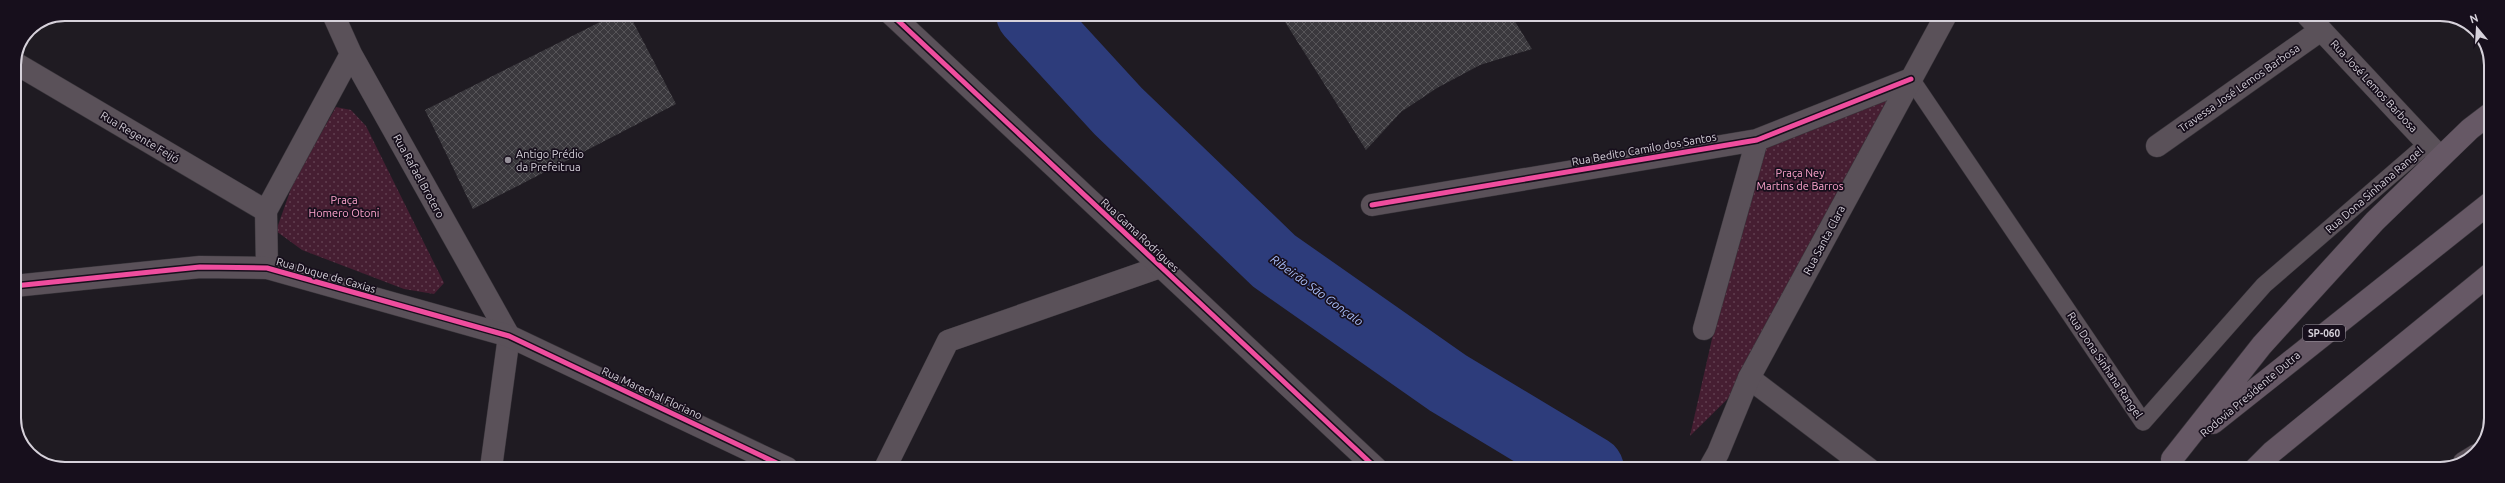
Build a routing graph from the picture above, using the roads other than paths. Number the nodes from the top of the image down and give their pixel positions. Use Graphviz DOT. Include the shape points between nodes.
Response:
graph roads {
  1 [pos="336,21"];
  2 [pos="898,21"];
  3 [pos="1943,21"];
  4 [pos="2314,22"];
  5 [pos="351,54"];
  6 [pos="21,67"];
  7 [pos="1911,79"];
  8 [pos="2484,118"];
  9 [pos="1757,140"];
  10 [pos="2157,146"];
  11 [pos="2434,151"];
  12 [pos="1372,205"];
  13 [pos="2484,208"];
  14 [pos="266,211"];
  15 [pos="1160,267"];
  16 [pos="267,268"];
  17 [pos="2484,279"];
  18 [pos="21,285"];
  19 [pos="1704,329"];
  20 [pos="509,336"];
  21 [pos="1749,378"];
  22 [pos="1713,461"];
  23 [pos="492,462"];
  24 [pos="774,462"];
  25 [pos="888,462"];
  26 [pos="1369,462"];
  27 [pos="1860,462"];
  28 [pos="2169,462"];
  29 [pos="2169,462"];
  30 [pos="2262,462"];
  1 -- 5 [label="street, Rua Rafael Brotero"];
  2 -- 15 [label="street, Rua Gama Rodrigues"];
  3 -- 7 [label="street, Rua Santa Clara"];
  4 -- 10 [label="street, Travessa José Lemos Barbosa"];
  4 -- 11 [label="street, Rua José Lemos Barbosa"];
  5 -- 14 [label="street"];
  5 -- 20 [label="street, Rua Rafael Brotero"];
  6 -- 14 [label="street, Rua Regente Feijó"];
  7 -- 9 [label="street, Rua Bedito Camilo dos Santos"];
  7 -- 11 [label="lane, Rua Dona Sinhana Rangel" via="2143,422 2264,285"];
  7 -- 21 [label="street, Rua Santa Clara"];
  8 -- 11 [label="highway"];
  9 -- 12 [label="street, Rua Bedito Camilo dos Santos"];
  9 -- 19 [label="street"];
  11 -- 28 [label="highway" via="2375,221 2262,345"];
  13 -- 29 [label="highway, Rodovia Presidente Dutra / SP-060" via="2230,408"];
  14 -- 16 [label="street"];
  15 -- 25 [label="street, Rua Gama Rodrigues" via="948,341"];
  15 -- 26 [label="street, Rua Gama Rodrigues"];
  16 -- 18 [label="street, Rua Duque de Caxias" via="200,267"];
  16 -- 20 [label="street, Rua Duque de Caxias"];
  17 -- 30 [label="highway"];
  20 -- 23 [label="street"];
  20 -- 24 [label="street, Rua Marechal Floriano"];
  21 -- 22 [label="street, Rua Santa Clara"];
  21 -- 27 [label="street"];
}
